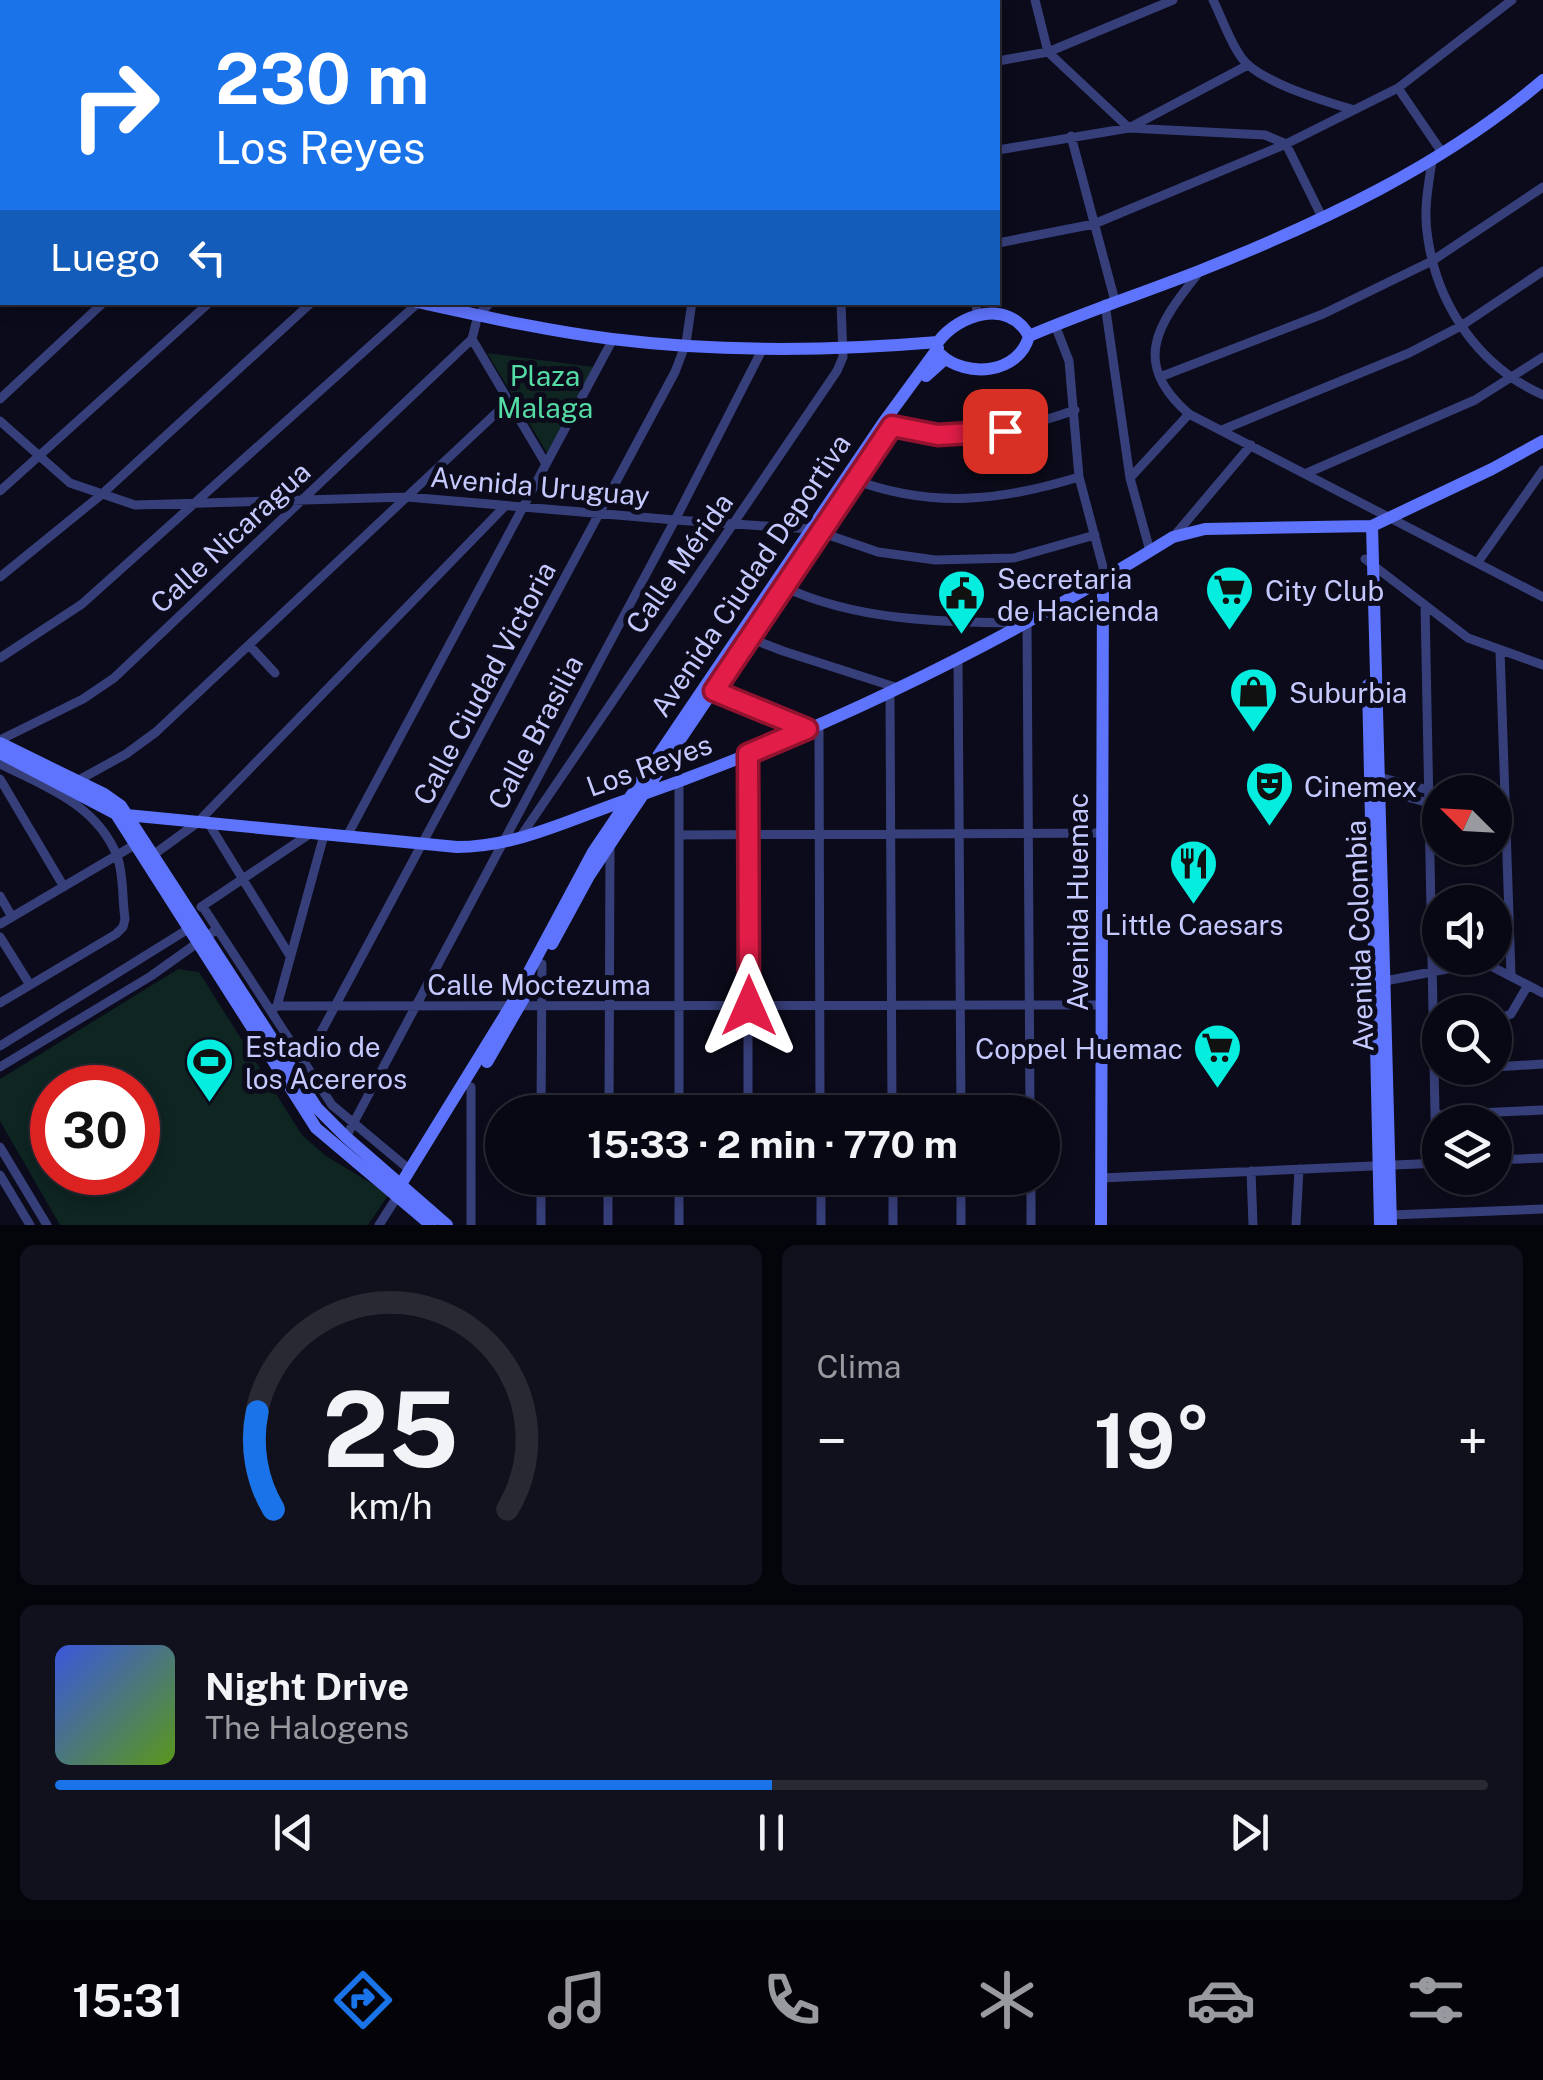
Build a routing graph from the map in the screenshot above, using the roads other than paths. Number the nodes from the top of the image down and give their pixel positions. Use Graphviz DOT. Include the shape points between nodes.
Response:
graph roads {
  1 [pos="1035,0"];
  2 [pos="1173,0"];
  3 [pos="1213,0"];
  4 [pos="1512,0"];
  5 [pos="1048,52"];
  6 [pos="1000,61"];
  7 [pos="1248,64"];
  8 [pos="1543,80"];
  9 [pos="1398,88"];
  10 [pos="1354,110"];
  11 [pos="1129,128"];
  12 [pos="1070,136"];
  13 [pos="1286,144"];
  14 [pos="1000,150"];
  15 [pos="1437,158"];
  16 [pos="1543,186"];
  17 [pos="1322,217"];
  18 [pos="1094,224"];
  19 [pos="1000,243"];
  20 [pos="1432,261"];
  21 [pos="1200,271"];
  22 [pos="1543,271"];
  23 [pos="1110,302"];
  24 [pos="101,305"];
  25 [pos="207,305"];
  26 [pos="309,305"];
  27 [pos="416,305"];
  28 [pos="428,305"];
  29 [pos="488,305"];
  30 [pos="692,305"];
  31 [pos="841,305"];
  32 [pos="976,308"];
  33 [pos="478,315"];
  34 [pos="1055,324"];
  35 [pos="1461,326"];
  36 [pos="1029,336"];
  37 [pos="472,339"];
  38 [pos="613,339"];
  39 [pos="686,344"];
  40 [pos="763,348"];
  41 [pos="844,350"];
  42 [pos="940,350"];
  43 [pos="1543,357"];
  44 [pos="1160,377"];
  45 [pos="1512,379"];
  46 [pos="1543,395"];
  47 [pos="0,398"];
  48 [pos="508,402"];
  49 [pos="1075,410"];
  50 [pos="1189,414"];
  51 [pos="0,421"];
  52 [pos="887,424"];
  53 [pos="1222,430"];
  54 [pos="1543,441"];
  55 [pos="1251,446"];
  56 [pos="39,457"];
  57 [pos="546,464"];
  58 [pos="1543,470"];
  59 [pos="1307,474"];
  60 [pos="1079,476"];
  61 [pos="1130,478"];
  62 [pos="851,479"];
  63 [pos="0,491"];
  64 [pos="101,496"];
  65 [pos="407,497"];
  66 [pos="301,498"];
  67 [pos="193,504"];
  68 [pos="505,506"];
  69 [pos="522,508"];
  70 [pos="598,514"];
  71 [pos="1388,517"];
  72 [pos="675,520"];
  73 [pos="733,523"];
  74 [pos="1369,527"];
  75 [pos="816,530"];
  76 [pos="1095,535"];
  77 [pos="1173,537"];
  78 [pos="1150,551"];
  79 [pos="1369,562"];
  80 [pos="1478,562"];
  81 [pos="0,577"];
  82 [pos="1103,578"];
  83 [pos="780,584"];
  84 [pos="1543,597"];
  85 [pos="1424,605"];
  86 [pos="1023,621"];
  87 [pos="746,636"];
  88 [pos="248,646"];
  89 [pos="1500,650"];
  90 [pos="0,658"];
  91 [pos="958,658"];
  92 [pos="1543,664"];
  93 [pos="274,672"];
  94 [pos="709,689"];
  95 [pos="895,691"];
  96 [pos="813,727"];
  97 [pos="0,742"];
  98 [pos="0,753"];
  99 [pos="748,754"];
  100 [pos="0,764"];
  101 [pos="1433,775"];
  102 [pos="1500,775"];
  103 [pos="0,779"];
  104 [pos="78,781"];
  105 [pos="1375,782"];
  106 [pos="679,783"];
  107 [pos="1422,790"];
  108 [pos="644,794"];
  109 [pos="628,799"];
  110 [pos="1422,800"];
  111 [pos="121,814"];
  112 [pos="203,824"];
  113 [pos="1029,833"];
  114 [pos="1102,833"];
  115 [pos="318,834"];
  116 [pos="820,834"];
  117 [pos="890,834"];
  118 [pos="959,834"];
  119 [pos="680,835"];
  120 [pos="749,835"];
  121 [pos="347,836"];
  122 [pos="519,839"];
  123 [pos="136,844"];
  124 [pos="424,844"];
  125 [pos="500,844"];
  126 [pos="610,845"];
  127 [pos="153,855"];
  128 [pos="117,856"];
  129 [pos="242,880"];
  130 [pos="64,887"];
  131 [pos="0,896"];
  132 [pos="12,917"];
  133 [pos="195,918"];
  134 [pos="0,924"];
  135 [pos="0,937"];
  136 [pos="207,937"];
  137 [pos="290,956"];
  138 [pos="542,964"];
  139 [pos="1422,972"];
  140 [pos="1511,975"];
  141 [pos="1380,982"];
  142 [pos="30,985"];
  143 [pos="1528,985"];
  144 [pos="1543,993"];
  145 [pos="0,1002"];
  146 [pos="1102,1005"];
  147 [pos="749,1006"];
  148 [pos="820,1006"];
  149 [pos="892,1006"];
  150 [pos="961,1006"];
  151 [pos="1030,1006"];
  152 [pos="414,1007"];
  153 [pos="516,1007"];
  154 [pos="542,1007"];
  155 [pos="609,1007"];
  156 [pos="679,1007"];
  157 [pos="274,1008"];
  158 [pos="335,1008"];
  159 [pos="1512,1014"];
  160 [pos="0,1046"];
  161 [pos="1543,1064"];
  162 [pos="1512,1066"];
  163 [pos="0,1067"];
  164 [pos="300,1071"];
  165 [pos="471,1087"];
  166 [pos="541,1095"];
  167 [pos="609,1095"];
  168 [pos="679,1095"];
  169 [pos="748,1095"];
  170 [pos="820,1095"];
  171 [pos="892,1095"];
  172 [pos="961,1095"];
  173 [pos="1030,1095"];
  174 [pos="1543,1110"];
  175 [pos="1512,1111"];
  176 [pos="350,1131"];
  177 [pos="0,1147"];
  178 [pos="1543,1158"];
  179 [pos="1512,1159"];
  180 [pos="1422,1164"];
  181 [pos="1384,1165"];
  182 [pos="1300,1169"];
  183 [pos="410,1170"];
  184 [pos="1251,1171"];
  185 [pos="0,1175"];
  186 [pos="1101,1178"];
  187 [pos="402,1190"];
  188 [pos="541,1195"];
  189 [pos="608,1195"];
  190 [pos="679,1195"];
  191 [pos="821,1195"];
  192 [pos="892,1195"];
  193 [pos="961,1195"];
  194 [pos="1030,1195"];
  195 [pos="1543,1209"];
  196 [pos="1522,1210"];
  197 [pos="1387,1222"];
  198 [pos="30,1225"];
  199 [pos="47,1225"];
  200 [pos="378,1225"];
  201 [pos="431,1225"];
  202 [pos="447,1225"];
  203 [pos="471,1225"];
  204 [pos="540,1225"];
  205 [pos="608,1225"];
  206 [pos="679,1225"];
  207 [pos="821,1225"];
  208 [pos="893,1225"];
  209 [pos="961,1225"];
  210 [pos="1031,1225"];
  211 [pos="1101,1225"];
  212 [pos="1253,1225"];
  213 [pos="1296,1225"];
  214 [pos="1522,1225"];
  1 -- 5 [label="street"];
  2 -- 5 [label="street"];
  3 -- 7 [label="street"];
  4 -- 9 [label="street"];
  5 -- 6 [label="street"];
  5 -- 11 [label="street"];
  7 -- 10 [label="street" via="1293,90"];
  7 -- 11 [label="street"];
  8 -- 15 [label="street"];
  9 -- 10 [label="street"];
  9 -- 15 [label="street"];
  10 -- 13 [label="street"];
  11 -- 12 [label="street"];
  11 -- 13 [label="street" via="1265,134"];
  12 -- 14 [label="street"];
  12 -- 18 [label="street"];
  13 -- 17 [label="street"];
  13 -- 18 [label="street"];
  15 -- 17 [label="street"];
  15 -- 20 [label="street" via="1426,214"];
  16 -- 20 [label="street"];
  17 -- 21 [label="street"];
  18 -- 19 [label="street"];
  18 -- 23 [label="street"];
  20 -- 35 [label="street"];
  20 -- 44 [label="street" via="1323,314"];
  21 -- 23 [label="street"];
  21 -- 44 [label="street" via="1158,330"];
  22 -- 35 [label="street"];
  23 -- 34 [label="street"];
  23 -- 61 [label="street"];
  24 -- 47 [label="street"];
  25 -- 56 [label="street"];
  26 -- 64 [label="street"];
  27 -- 67 [label="street"];
  28 -- 33 [label="street"];
  29 -- 33 [label="street"];
  30 -- 39 [label="street, Calle Ciudad Victoria"];
  31 -- 41 [label="street"];
  32 -- 36 [label="street" via="1016,321"];
  32 -- 42 [label="street"];
  33 -- 37 [label="street"];
  33 -- 38 [label="street"];
  34 -- 36 [label="street"];
  34 -- 49 [label="street" via="1067,352"];
  35 -- 45 [label="street"];
  35 -- 53 [label="street"];
  36 -- 42 [label="street" via="1022,353 1003,365 975,369"];
  37 -- 48 [label="street"];
  37 -- 66 [label="street, Calle Nicaragua"];
  38 -- 39 [label="street"];
  38 -- 57 [label="street"];
  39 -- 40 [label="street"];
  39 -- 70 [label="street, Calle Ciudad Victoria"];
  40 -- 41 [label="street"];
  40 -- 72 [label="street, Calle Brasilia"];
  41 -- 42 [label="street"];
  41 -- 73 [label="street, Calle Mérida" via="837,371"];
  42 -- 52 [label="street, Avenida Ciudad Deportiva"];
  43 -- 45 [label="street"];
  44 -- 50 [label="street"];
  45 -- 46 [label="street"];
  45 -- 59 [label="street"];
  48 -- 57 [label="street"];
  48 -- 65 [label="street"];
  49 -- 52 [label="street" via="969,436"];
  49 -- 60 [label="street"];
  50 -- 53 [label="street"];
  50 -- 61 [label="street"];
  51 -- 56 [label="street, Avenida Uruguay"];
  52 -- 62 [label="street, Avenida Ciudad Deportiva"];
  53 -- 55 [label="street"];
  54 -- 71 [label="street, Los Reyes"];
  55 -- 59 [label="street"];
  55 -- 77 [label="street"];
  56 -- 63 [label="street"];
  56 -- 64 [label="street, Avenida Uruguay" via="70,483"];
  57 -- 69 [label="street"];
  58 -- 80 [label="street"];
  59 -- 71 [label="street"];
  60 -- 62 [label="street" via="980,498 912,496"];
  60 -- 76 [label="street"];
  61 -- 78 [label="street"];
  62 -- 75 [label="street, Avenida Ciudad Deportiva"];
  64 -- 67 [label="street, Avenida Uruguay" via="135,504"];
  64 -- 81 [label="street"];
  65 -- 66 [label="street, Avenida Uruguay"];
  65 -- 68 [label="street, Avenida Uruguay"];
  65 -- 88 [label="street"];
  66 -- 67 [label="street, Avenida Uruguay"];
  66 -- 97 [label="street, Calle Nicaragua" via="114,678"];
  67 -- 90 [label="street" via="82,604"];
  68 -- 69 [label="street, Avenida Uruguay"];
  68 -- 112 [label="street" via="206,812"];
  69 -- 70 [label="street, Avenida Uruguay"];
  69 -- 121 [label="street"];
  70 -- 72 [label="street, Avenida Uruguay"];
  70 -- 124 [label="street, Calle Ciudad Victoria"];
  71 -- 74 [label="street, Los Reyes"];
  71 -- 80 [label="street"];
  72 -- 73 [label="street, Avenida Uruguay"];
  72 -- 125 [label="street, Calle Brasilia"];
  73 -- 75 [label="street, Avenida Uruguay"];
  73 -- 122 [label="street, Calle Mérida"];
  74 -- 77 [label="street, Los Reyes" via="1205,529"];
  74 -- 79 [label="street, Avenida Colombia"];
  75 -- 76 [label="street, Avenida Uruguay" via="902,557 979,561"];
  75 -- 83 [label="street, Avenida Ciudad Deportiva"];
  76 -- 82 [label="street"];
  77 -- 78 [label="street, Los Reyes"];
  78 -- 82 [label="street, Los Reyes"];
  79 -- 85 [label="street"];
  79 -- 105 [label="street, Avenida Colombia"];
  80 -- 84 [label="street"];
  82 -- 86 [label="street, Los Reyes"];
  82 -- 114 [label="street, Avenida Huemac"];
  83 -- 86 [label="street" via="820,602 876,613"];
  83 -- 87 [label="street, Avenida Ciudad Deportiva"];
  85 -- 89 [label="street" via="1468,638"];
  85 -- 101 [label="street"];
  86 -- 91 [label="street, Los Reyes"];
  86 -- 113 [label="street"];
  87 -- 94 [label="street, Avenida Ciudad Deportiva"];
  87 -- 95 [label="street"];
  88 -- 93 [label="street"];
  88 -- 104 [label="street" via="156,732"];
  89 -- 92 [label="street"];
  89 -- 102 [label="street"];
  91 -- 95 [label="street, Los Reyes"];
  91 -- 118 [label="street"];
  94 -- 96 [label="street"];
  94 -- 108 [label="street, Avenida Ciudad Deportiva"];
  94 -- 109 [label="street, Avenida Ciudad Deportiva"];
  95 -- 96 [label="street, Los Reyes"];
  95 -- 117 [label="street"];
  96 -- 99 [label="street, Los Reyes"];
  96 -- 116 [label="street"];
  97 -- 104 [label="street"];
  98 -- 111 [label="street"];
  99 -- 106 [label="street, Los Reyes"];
  99 -- 120 [label="street"];
  100 -- 128 [label="street" via="78,804"];
  103 -- 130 [label="street"];
  104 -- 111 [label="street" via="114,801"];
  105 -- 107 [label="street"];
  105 -- 110 [label="street"];
  105 -- 141 [label="street, Avenida Colombia"];
  106 -- 108 [label="street, Los Reyes"];
  106 -- 119 [label="street"];
  108 -- 109 [label="street, Los Reyes"];
  108 -- 126 [label="street, Avenida Ciudad Deportiva"];
  109 -- 122 [label="street, Los Reyes"];
  109 -- 153 [label="street, Avenida Ciudad Deportiva" via="564,902"];
  111 -- 112 [label="street, Los Reyes"];
  111 -- 123 [label="street"];
  111 -- 127 [label="street"];
  112 -- 115 [label="street, Los Reyes"];
  112 -- 127 [label="street"];
  112 -- 129 [label="street"];
  113 -- 114 [label="street"];
  113 -- 118 [label="street"];
  113 -- 151 [label="street"];
  114 -- 146 [label="street, Avenida Huemac"];
  115 -- 121 [label="street, Los Reyes"];
  115 -- 129 [label="street"];
  115 -- 137 [label="street"];
  116 -- 117 [label="street"];
  116 -- 120 [label="street"];
  116 -- 148 [label="street"];
  117 -- 118 [label="street"];
  117 -- 149 [label="street"];
  118 -- 150 [label="street"];
  119 -- 120 [label="street"];
  119 -- 156 [label="street"];
  120 -- 147 [label="street"];
  121 -- 124 [label="street, Los Reyes"];
  122 -- 125 [label="street, Los Reyes"];
  123 -- 128 [label="street"];
  123 -- 133 [label="street"];
  124 -- 125 [label="street, Los Reyes"];
  124 -- 158 [label="street, Calle Ciudad Victoria"];
  125 -- 152 [label="street, Calle Brasilia"];
  126 -- 138 [label="street, Avenida Ciudad Deportiva"];
  126 -- 155 [label="street"];
  127 -- 133 [label="street"];
  128 -- 130 [label="street"];
  128 -- 142 [label="street" via="123,927"];
  129 -- 133 [label="street"];
  129 -- 137 [label="street"];
  130 -- 132 [label="street"];
  131 -- 132 [label="street"];
  132 -- 134 [label="street"];
  133 -- 136 [label="street"];
  133 -- 160 [label="street"];
  135 -- 142 [label="street"];
  136 -- 157 [label="street"];
  136 -- 163 [label="street"];
  136 -- 164 [label="street"];
  136 -- 187 [label="street" via="316,1128"];
  137 -- 157 [label="street"];
  138 -- 153 [label="street, Avenida Ciudad Deportiva"];
  138 -- 154 [label="street"];
  139 -- 141 [label="street"];
  140 -- 143 [label="street"];
  141 -- 181 [label="street, Avenida Colombia"];
  142 -- 145 [label="street"];
  143 -- 144 [label="street"];
  143 -- 159 [label="street"];
  146 -- 151 [label="street, Calle Moctezuma"];
  146 -- 186 [label="street, Avenida Huemac"];
  147 -- 148 [label="street, Calle Moctezuma"];
  147 -- 156 [label="street, Calle Moctezuma"];
  147 -- 169 [label="street"];
  148 -- 149 [label="street, Calle Moctezuma"];
  148 -- 170 [label="street"];
  149 -- 150 [label="street, Calle Moctezuma"];
  149 -- 171 [label="street"];
  150 -- 151 [label="street, Calle Moctezuma"];
  150 -- 172 [label="street"];
  151 -- 173 [label="street"];
  152 -- 153 [label="street, Calle Moctezuma"];
  152 -- 158 [label="street, Calle Moctezuma"];
  152 -- 176 [label="street, Calle Brasilia"];
  153 -- 154 [label="street, Calle Moctezuma"];
  153 -- 165 [label="street, Avenida Ciudad Deportiva"];
  153 -- 183 [label="street, Avenida Ciudad Deportiva"];
  154 -- 155 [label="street, Calle Moctezuma"];
  154 -- 166 [label="street"];
  155 -- 156 [label="street, Calle Moctezuma"];
  155 -- 167 [label="street"];
  156 -- 168 [label="street"];
  157 -- 158 [label="street, Calle Moctezuma"];
  157 -- 164 [label="street"];
  158 -- 164 [label="street, Calle Ciudad Victoria"];
  161 -- 162 [label="street"];
  164 -- 176 [label="street" via="324,1116"];
  165 -- 187 [label="street, Avenida Ciudad Deportiva"];
  165 -- 203 [label="street"];
  174 -- 175 [label="street"];
  176 -- 183 [label="street"];
  176 -- 187 [label="street"];
  177 -- 199 [label="street"];
  178 -- 179 [label="street"];
  180 -- 181 [label="street"];
  181 -- 182 [label="street"];
  181 -- 197 [label="street, Avenida Colombia"];
  182 -- 184 [label="street"];
  182 -- 213 [label="street"];
  183 -- 187 [label="street, Avenida Ciudad Deportiva"];
  184 -- 186 [label="street"];
  184 -- 212 [label="street"];
  185 -- 198 [label="street"];
  186 -- 211 [label="street, Avenida Huemac"];
  187 -- 200 [label="street, Avenida Ciudad Deportiva"];
  187 -- 201 [label="street"];
  187 -- 202 [label="street"];
  188 -- 204 [label="street"];
  189 -- 205 [label="street"];
  190 -- 206 [label="street"];
  191 -- 207 [label="street"];
  192 -- 208 [label="street"];
  193 -- 209 [label="street"];
  194 -- 210 [label="street"];
  195 -- 196 [label="street"];
  196 -- 197 [label="street"];
  196 -- 214 [label="street"];
}
